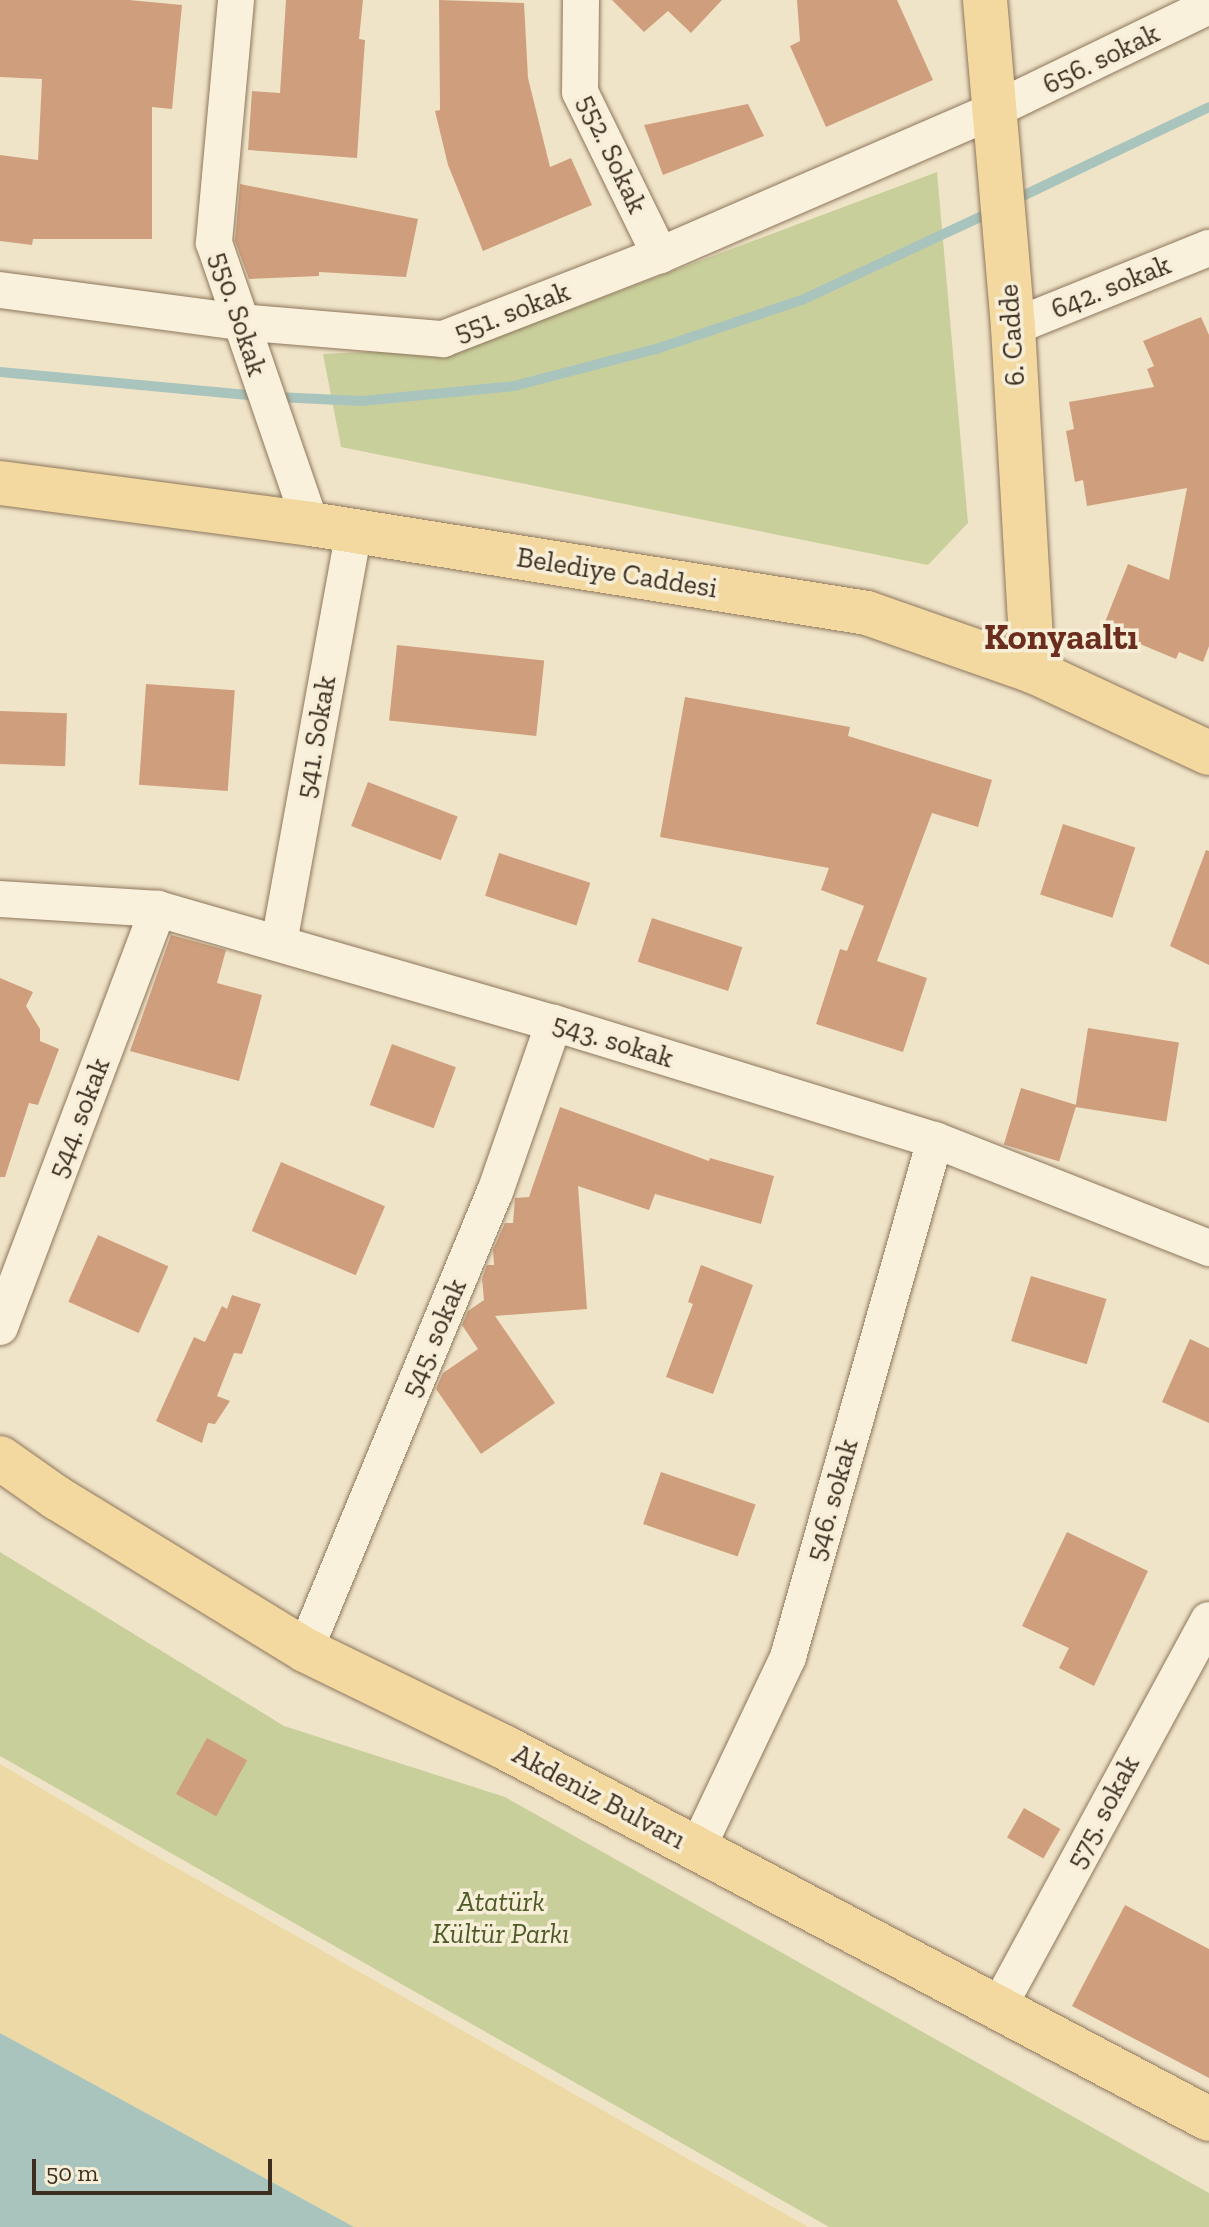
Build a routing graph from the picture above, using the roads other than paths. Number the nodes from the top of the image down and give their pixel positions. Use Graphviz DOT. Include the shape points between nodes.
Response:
graph roads {
  1 [pos="236,0"];
  2 [pos="581,0"];
  3 [pos="985,0"];
  4 [pos="1209,6"];
  5 [pos="992,111"];
  6 [pos="1209,248"];
  7 [pos="660,255"];
  8 [pos="0,290"];
  9 [pos="239,322"];
  10 [pos="1013,327"];
  11 [pos="0,483"];
  12 [pos="311,524"];
  13 [pos="354,531"];
  14 [pos="1033,671"];
  15 [pos="1209,753"];
  16 [pos="0,899"];
  17 [pos="158,909"];
  18 [pos="279,943"];
  19 [pos="554,1023"];
  20 [pos="935,1140"];
  21 [pos="1209,1248"];
  22 [pos="0,1327"];
  23 [pos="0,1458"];
  24 [pos="1209,1620"];
  25 [pos="305,1650"];
  26 [pos="1199,1658"];
  27 [pos="697,1849"];
  28 [pos="999,2006"];
  29 [pos="1209,2119"];
  1 -- 9 [label="street, 550. Sokak" via="214,243"];
  2 -- 7 [label="street, 552. Sokak" via="580,92"];
  3 -- 5 [label="main road, 6. Cadde"];
  4 -- 5 [label="street, 656. sokak"];
  5 -- 7 [label="street, 551. sokak"];
  5 -- 10 [label="main road, 6. Cadde"];
  6 -- 10 [label="street, 642. sokak"];
  7 -- 9 [label="street, 551. sokak" via="443,339"];
  8 -- 9 [label="street, 551. sokak"];
  9 -- 12 [label="street, 550. Sokak"];
  10 -- 14 [label="main road, 6. Cadde"];
  11 -- 12 [label="main road, Belediye Caddesi"];
  12 -- 13 [label="main road, Belediye Caddesi"];
  13 -- 14 [label="main road, Belediye Caddesi" via="867,613"];
  13 -- 18 [label="street, 541. Sokak"];
  14 -- 15 [label="main road, Belediye Caddesi"];
  16 -- 17 [label="street, 543. sokak"];
  17 -- 18 [label="street, 543. sokak"];
  17 -- 22 [label="street, 544. sokak"];
  18 -- 19 [label="street, 543. sokak"];
  19 -- 20 [label="street, 543. sokak"];
  19 -- 25 [label="street, 545. sokak" via="495,1192"];
  20 -- 21 [label="street, 543. sokak"];
  20 -- 27 [label="street, 546. sokak" via="788,1657"];
  23 -- 25 [label="main road, Akdeniz Bulvarı"];
  24 -- 26 [label="street, 575. sokak"];
  25 -- 27 [label="main road, Akdeniz Bulvarı"];
  26 -- 28 [label="street, 575. sokak"];
  27 -- 28 [label="main road, Akdeniz Bulvarı"];
  28 -- 29 [label="main road, Akdeniz Bulvarı"];
}
